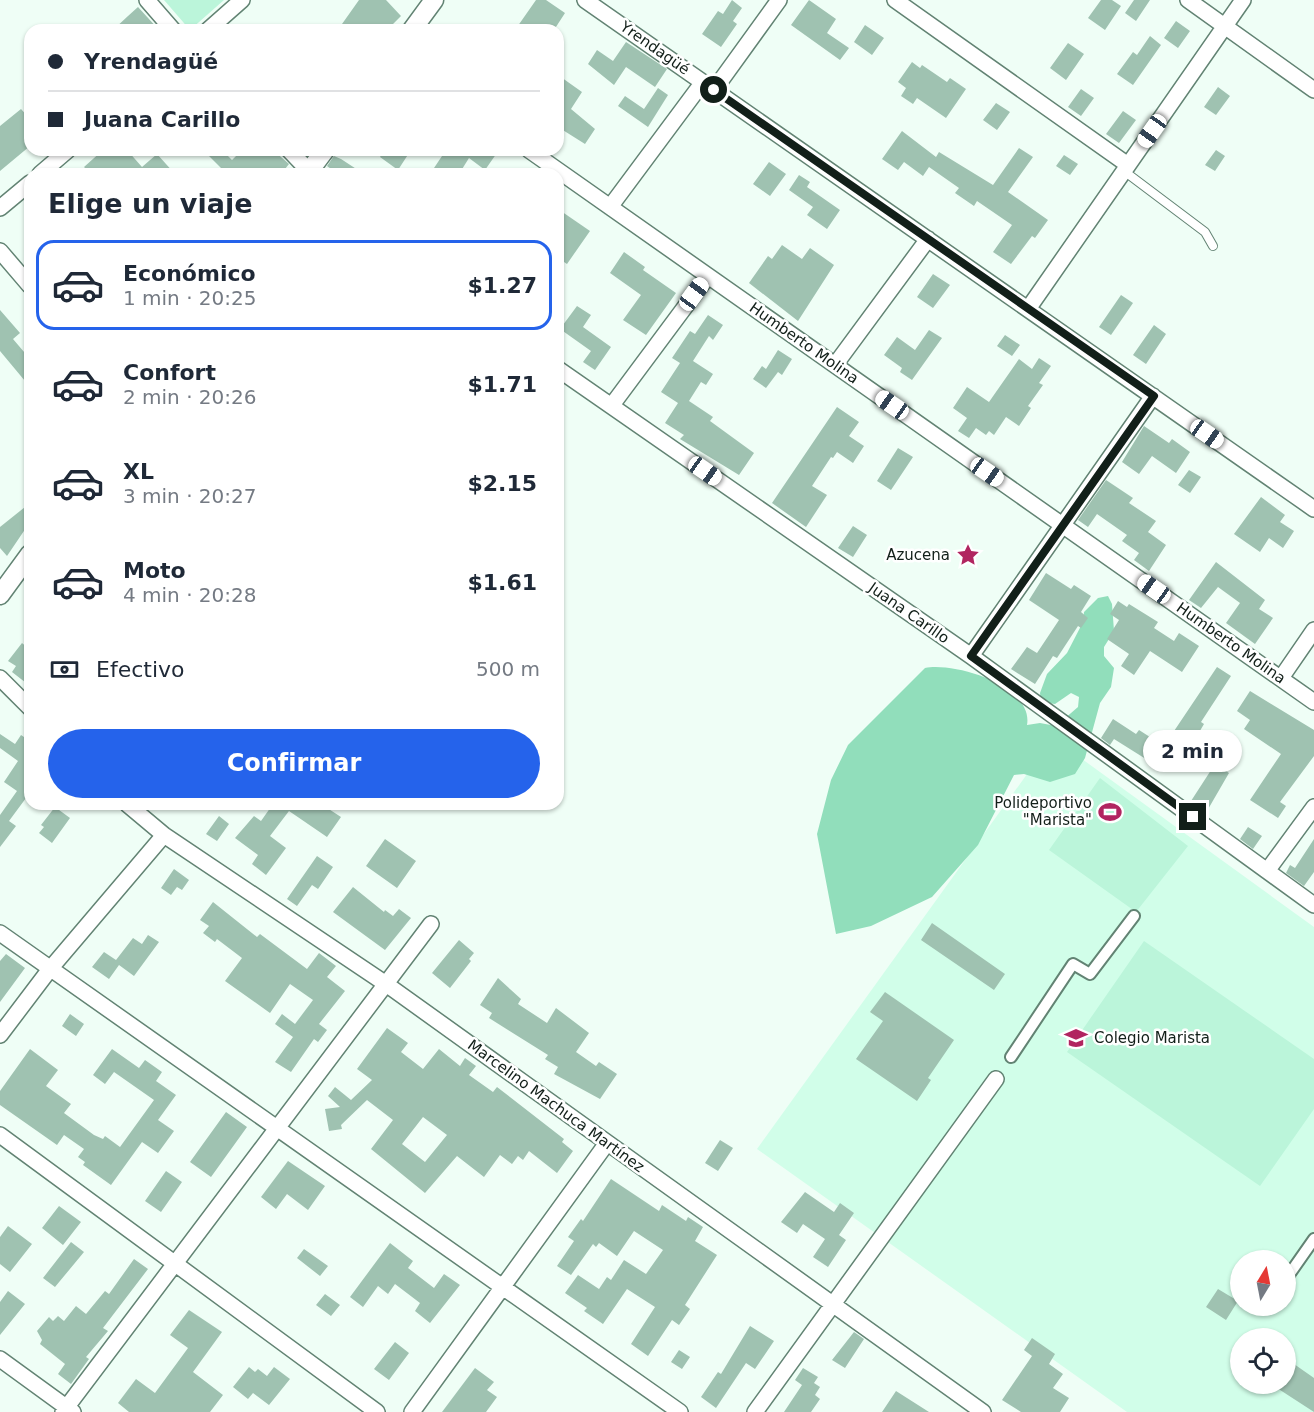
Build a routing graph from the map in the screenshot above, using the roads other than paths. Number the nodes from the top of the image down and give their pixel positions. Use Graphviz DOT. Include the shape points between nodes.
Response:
graph roads {
  1 [pos="147,0"];
  2 [pos="242,0"];
  3 [pos="434,0"];
  4 [pos="585,0"];
  5 [pos="779,0"];
  6 [pos="895,0"];
  7 [pos="1188,0"];
  8 [pos="1243,0"];
  9 [pos="168,24"];
  10 [pos="215,24"];
  11 [pos="416,24"];
  12 [pos="1225,27"];
  13 [pos="708,86"];
  14 [pos="1314,90"];
  15 [pos="61,156"];
  16 [pos="294,156"];
  17 [pos="320,156"];
  18 [pos="538,156"];
  19 [pos="47,168"];
  20 [pos="305,168"];
  21 [pos="311,168"];
  22 [pos="555,168"];
  23 [pos="1126,168"];
  24 [pos="564,175"];
  25 [pos="24,188"];
  26 [pos="610,207"];
  27 [pos="0,208"];
  28 [pos="928,239"];
  29 [pos="1213,246"];
  30 [pos="0,251"];
  31 [pos="708,276"];
  32 [pos="24,279"];
  33 [pos="1028,309"];
  34 [pos="835,365"];
  35 [pos="564,373"];
  36 [pos="1154,396"];
  37 [pos="612,405"];
  38 [pos="1314,509"];
  39 [pos="1062,525"];
  40 [pos="24,562"];
  41 [pos="0,595"];
  42 [pos="1314,630"];
  43 [pos="971,656"];
  44 [pos="0,678"];
  45 [pos="1281,678"];
  46 [pos="24,702"];
  47 [pos="1314,702"];
  48 [pos="1314,807"];
  49 [pos="134,810"];
  50 [pos="164,835"];
  51 [pos="1267,871"];
  52 [pos="1314,905"];
  53 [pos="1134,916"];
  54 [pos="431,924"];
  55 [pos="0,933"];
  56 [pos="50,969"];
  57 [pos="386,984"];
  58 [pos="0,1035"];
  59 [pos="1011,1057"];
  60 [pos="996,1079"];
  61 [pos="277,1128"];
  62 [pos="0,1135"];
  63 [pos="607,1143"];
  64 [pos="1314,1239"];
  65 [pos="175,1264"];
  66 [pos="1296,1265"];
  67 [pos="503,1288"];
  68 [pos="833,1302"];
  69 [pos="0,1359"];
  70 [pos="67,1410"];
  71 [pos="377,1412"];
  72 [pos="412,1412"];
  73 [pos="680,1412"];
  74 [pos="755,1412"];
  75 [pos="983,1412"];
  1 -- 9 [label="street"];
  2 -- 10 [label="street"];
  3 -- 11 [label="street"];
  4 -- 13 [label="street, Yrendagüé"];
  5 -- 13 [label="street"];
  6 -- 23 [label="street"];
  7 -- 12 [label="street"];
  8 -- 12 [label="street"];
  12 -- 14 [label="street"];
  12 -- 23 [label="street"];
  13 -- 26 [label="street"];
  13 -- 28 [label="street, Yrendagüé"];
  15 -- 19 [label="street"];
  16 -- 20 [label="street"];
  17 -- 21 [label="street"];
  18 -- 22 [label="street, Humberto Molina"];
  23 -- 29 [label="lane" via="1205,232"];
  23 -- 33 [label="street"];
  24 -- 26 [label="street, Humberto Molina"];
  25 -- 27 [label="street"];
  26 -- 31 [label="street, Humberto Molina"];
  28 -- 33 [label="street, Yrendagüé"];
  28 -- 34 [label="street"];
  30 -- 32 [label="street"];
  31 -- 34 [label="street, Humberto Molina"];
  31 -- 37 [label="street"];
  33 -- 36 [label="street, Yrendagüé"];
  34 -- 39 [label="street, Humberto Molina"];
  35 -- 37 [label="street, Juana Carillo"];
  36 -- 38 [label="street, Yrendagüé"];
  36 -- 39 [label="street"];
  37 -- 43 [label="street, Juana Carillo"];
  39 -- 43 [label="street"];
  39 -- 45 [label="street, Humberto Molina"];
  40 -- 41 [label="street"];
  42 -- 45 [label="street"];
  43 -- 51 [label="street, Juana Carillo"];
  44 -- 46 [label="street"];
  45 -- 47 [label="street, Humberto Molina"];
  48 -- 51 [label="street"];
  49 -- 50 [label="street, Marcelino Machuca Martínez"];
  50 -- 56 [label="street"];
  50 -- 57 [label="street, Marcelino Machuca Martínez"];
  51 -- 52 [label="street, Juana Carillo"];
  53 -- 59 [label="street" via="1090,974 1073,964"];
  54 -- 57 [label="street"];
  55 -- 56 [label="street"];
  56 -- 58 [label="street"];
  56 -- 61 [label="street"];
  57 -- 61 [label="street"];
  57 -- 63 [label="street, Marcelino Machuca Martínez"];
  60 -- 68 [label="street"];
  61 -- 65 [label="street"];
  61 -- 67 [label="street"];
  62 -- 65 [label="street"];
  63 -- 67 [label="street"];
  63 -- 68 [label="street, Marcelino Machuca Martínez"];
  64 -- 66 [label="street"];
  65 -- 70 [label="street"];
  65 -- 71 [label="street"];
  67 -- 72 [label="street"];
  67 -- 73 [label="street"];
  68 -- 74 [label="street"];
  68 -- 75 [label="street, Marcelino Machuca Martínez"];
  69 -- 70 [label="street"];
}
